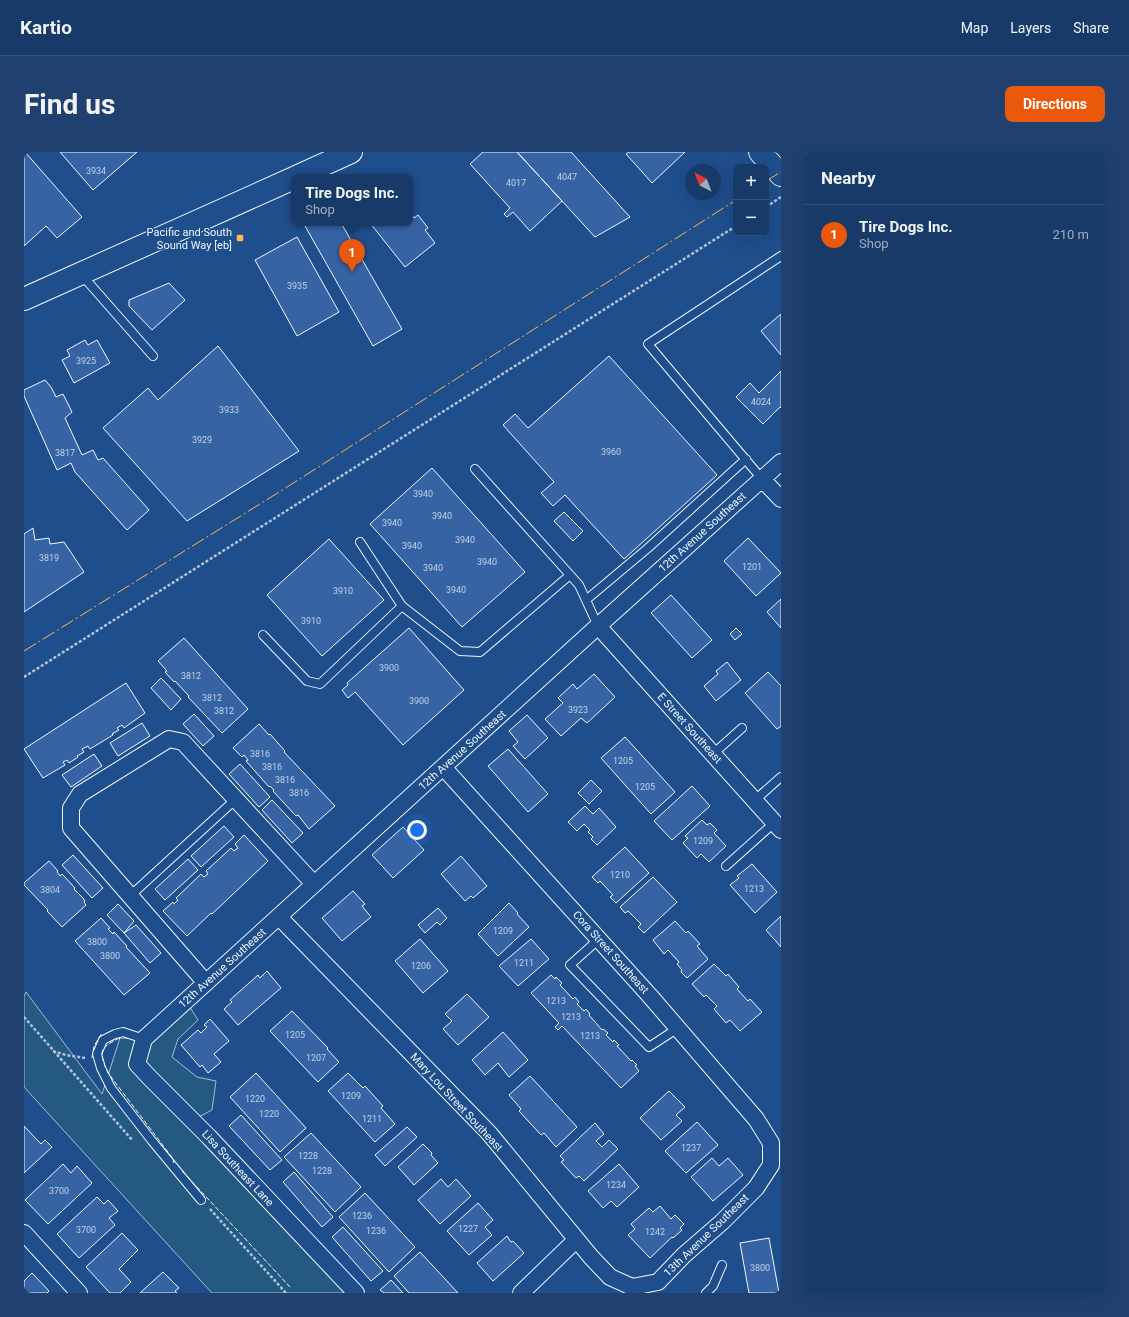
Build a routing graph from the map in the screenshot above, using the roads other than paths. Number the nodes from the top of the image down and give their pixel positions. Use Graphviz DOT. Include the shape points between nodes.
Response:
graph roads {
  1 [pos="351,152"];
  2 [pos="760,152"];
  3 [pos="304,174"];
  4 [pos="781,175"];
  5 [pos="291,180"];
  6 [pos="781,256"];
  7 [pos="80,274"];
  8 [pos="24,299"];
  9 [pos="153,356"];
  10 [pos="746,459"];
  11 [pos="781,462"];
  12 [pos="475,469"];
  13 [pos="762,478"];
  14 [pos="781,499"];
  15 [pos="360,542"];
  16 [pos="570,575"];
  17 [pos="586,600"];
  18 [pos="402,606"];
  19 [pos="598,626"];
  20 [pos="263,635"];
  21 [pos="742,728"];
  22 [pos="713,754"];
  23 [pos="443,767"];
  24 [pos="781,777"];
  25 [pos="236,799"];
  26 [pos="754,800"];
  27 [pos="778,826"];
  28 [pos="726,866"];
  29 [pos="314,884"];
  30 [pos="130,896"];
  31 [pos="278,917"];
  32 [pos="599,939"];
  33 [pos="206,983"];
  34 [pos="678,1028"];
  35 [pos="144,1039"];
  36 [pos="772,1143"];
  37 [pos="201,1200"];
  38 [pos="24,1234"];
  39 [pos="576,1240"];
  40 [pos="722,1265"];
  41 [pos="632,1287"];
  42 [pos="79,1293"];
  43 [pos="356,1293"];
  44 [pos="521,1293"];
  45 [pos="706,1293"];
  1 -- 3 [label="main road"];
  2 -- 4 [label="main road"];
  5 -- 7 [label="main road"];
  6 -- 10 [label="lane" via="648,344"];
  7 -- 8 [label="main road"];
  7 -- 9 [label="lane"];
  10 -- 13 [label="lane"];
  10 -- 17 [label="lane"];
  11 -- 13 [label="street, 12th Avenue Southeast"];
  12 -- 16 [label="lane"];
  13 -- 14 [label="street"];
  13 -- 19 [label="street, 12th Avenue Southeast"];
  15 -- 18 [label="lane"];
  16 -- 17 [label="lane" via="579,585"];
  16 -- 18 [label="lane" via="480,652 460,651"];
  17 -- 19 [label="lane"];
  18 -- 20 [label="lane" via="320,684 307,681"];
  19 -- 22 [label="street, E Street Southeast"];
  19 -- 23 [label="street, 12th Avenue Southeast"];
  21 -- 22 [label="lane"];
  22 -- 26 [label="street, E Street Southeast"];
  23 -- 29 [label="street, 12th Avenue Southeast"];
  23 -- 32 [label="street, Cora Street Southeast"];
  24 -- 26 [label="lane"];
  25 -- 29 [label="street"];
  25 -- 30 [label="lane"];
  25 -- 30 [label="street" via="184,742 169,739 80,794 71,808 71,828"];
  26 -- 27 [label="street, E Street Southeast"];
  27 -- 28 [label="lane"];
  29 -- 31 [label="street, 12th Avenue Southeast"];
  30 -- 33 [label="street"];
  31 -- 33 [label="street, 12th Avenue Southeast"];
  31 -- 39 [label="street, Mary Lou Street Southeast" via="489,1133"];
  32 -- 34 [label="street, Cora Street Southeast"];
  32 -- 34 [label="lane" via="570,965 649,1047"];
  33 -- 35 [label="street, 12th Avenue Southeast"];
  34 -- 36 [label="street, Cora Street Southeast" via="756,1119"];
  35 -- 37 [label="lane" via="123,1032 114,1034 103,1040 97,1054 99,1060 111,1088"];
  35 -- 43 [label="street, Lisa Southeast Lane" via="137,1064"];
  36 -- 41 [label="street, 13th Avenue Southeast" via="771,1165 756,1188 658,1282"];
  38 -- 42 [label="street"];
  39 -- 41 [label="street, Mary Lou Street Southeast" via="610,1277"];
  39 -- 44 [label="street"];
  40 -- 45 [label="lane" via="713,1286"];
}
